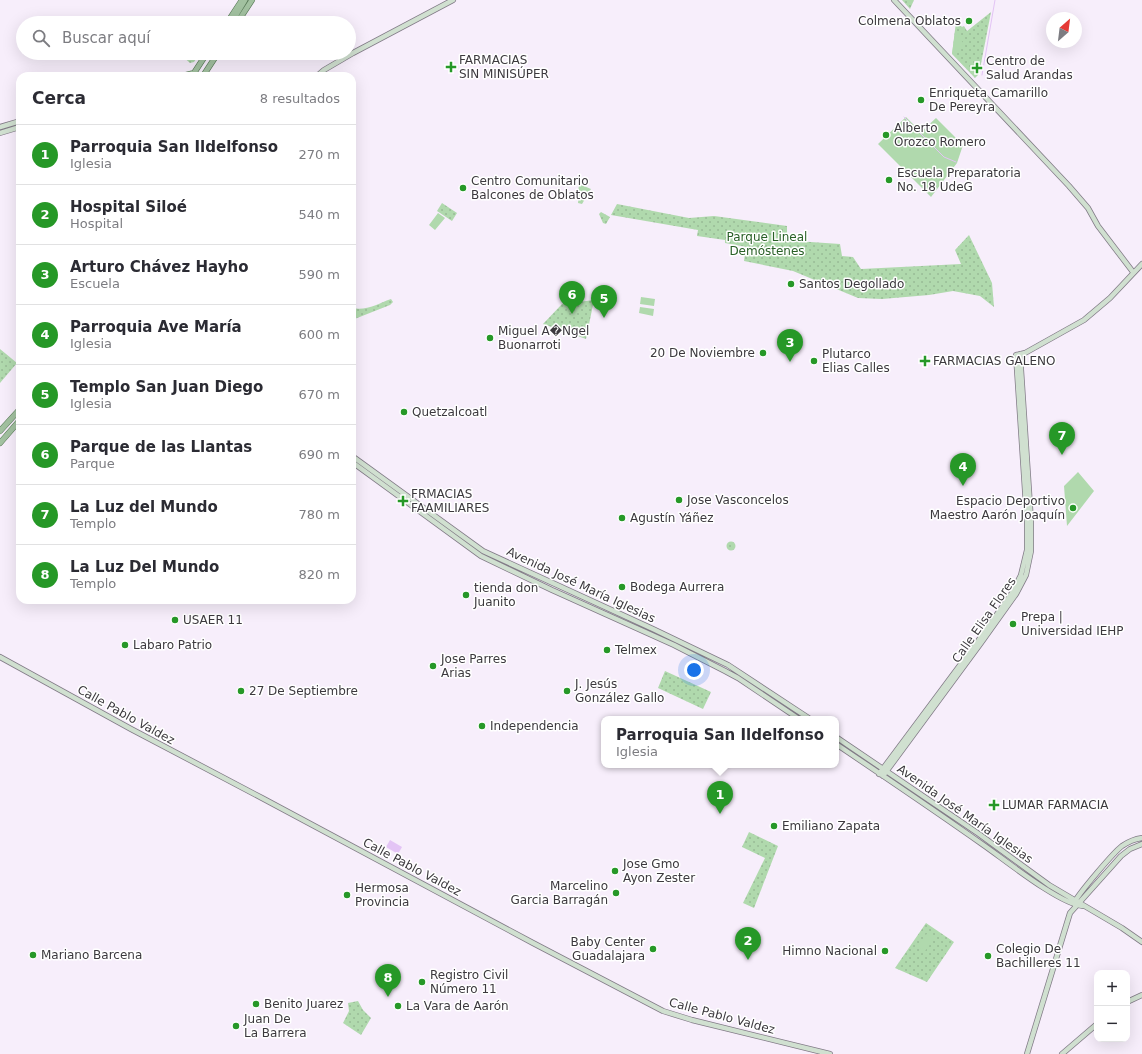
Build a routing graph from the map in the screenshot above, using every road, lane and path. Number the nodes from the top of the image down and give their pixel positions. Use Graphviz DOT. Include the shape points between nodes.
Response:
graph roads {
  1 [pos="242,0"];
  2 [pos="246,0"];
  3 [pos="252,0"];
  4 [pos="453,0"];
  5 [pos="894,0"];
  6 [pos="232,16"];
  7 [pos="236,16"];
  8 [pos="241,16"];
  9 [pos="356,51"];
  10 [pos="202,60"];
  11 [pos="213,60"];
  12 [pos="341,60"];
  13 [pos="195,72"];
  14 [pos="206,72"];
  15 [pos="322,72"];
  16 [pos="16,122"];
  17 [pos="0,128"];
  18 [pos="16,128"];
  19 [pos="0,133"];
  20 [pos="1142,264"];
  21 [pos="1133,272"];
  22 [pos="16,413"];
  23 [pos="16,425"];
  24 [pos="0,431"];
  25 [pos="0,443"];
  26 [pos="356,459"];
  27 [pos="356,465"];
  28 [pos="0,657"];
  29 [pos="795,716"];
  30 [pos="805,716"];
  31 [pos="839,739"];
  32 [pos="839,746"];
  33 [pos="884,770"];
  34 [pos="881,775"];
  35 [pos="1142,838"];
  36 [pos="1142,844"];
  37 [pos="1076,903"];
  38 [pos="1142,942"];
  39 [pos="1142,995"];
  40 [pos="1130,1001"];
  41 [pos="1094,1027"];
  42 [pos="830,1054"];
  43 [pos="1027,1054"];
  44 [pos="1062,1054"];
  1 -- 6 [label="main road"];
  2 -- 7 [label="main road"];
  3 -- 8 [label="main road"];
  4 -- 9 [label="street"];
  5 -- 21 [label="street" via="1088,208 1098,226"];
  10 -- 13 [label="main road"];
  11 -- 14 [label="main road"];
  12 -- 15 [label="street"];
  16 -- 17 [label="street"];
  18 -- 19 [label="street"];
  20 -- 21 [label="street"];
  21 -- 33 [label="street, Calle Elisa Flores" via="1110,298 1084,320 1018,355 1031,521 1031,551 1026,575 986,637"];
  22 -- 24 [label="main road"];
  23 -- 25 [label="main road"];
  26 -- 30 [label="street, Avenida José María Iglesias" via="483,551 648,626 728,666"];
  27 -- 29 [label="street, Avenida José María Iglesias" via="481,556 725,671"];
  28 -- 42 [label="street, Calle Pablo Valdez" via="663,1011"];
  31 -- 33 [label="street, Avenida José María Iglesias"];
  32 -- 34 [label="street, Avenida José María Iglesias"];
  33 -- 34 [label="street, Calle Elisa Flores"];
  33 -- 37 [label="street, Avenida José María Iglesias"];
  34 -- 37 [label="street, Avenida José María Iglesias" via="1041,886"];
  35 -- 37 [label="street" via="1129,842 1116,852"];
  36 -- 37 [label="street" via="1121,856"];
  37 -- 38 [label="street, Avenida José María Iglesias"];
  37 -- 43 [label="street"];
  39 -- 40 [label="street"];
  41 -- 44 [label="street"];
}
